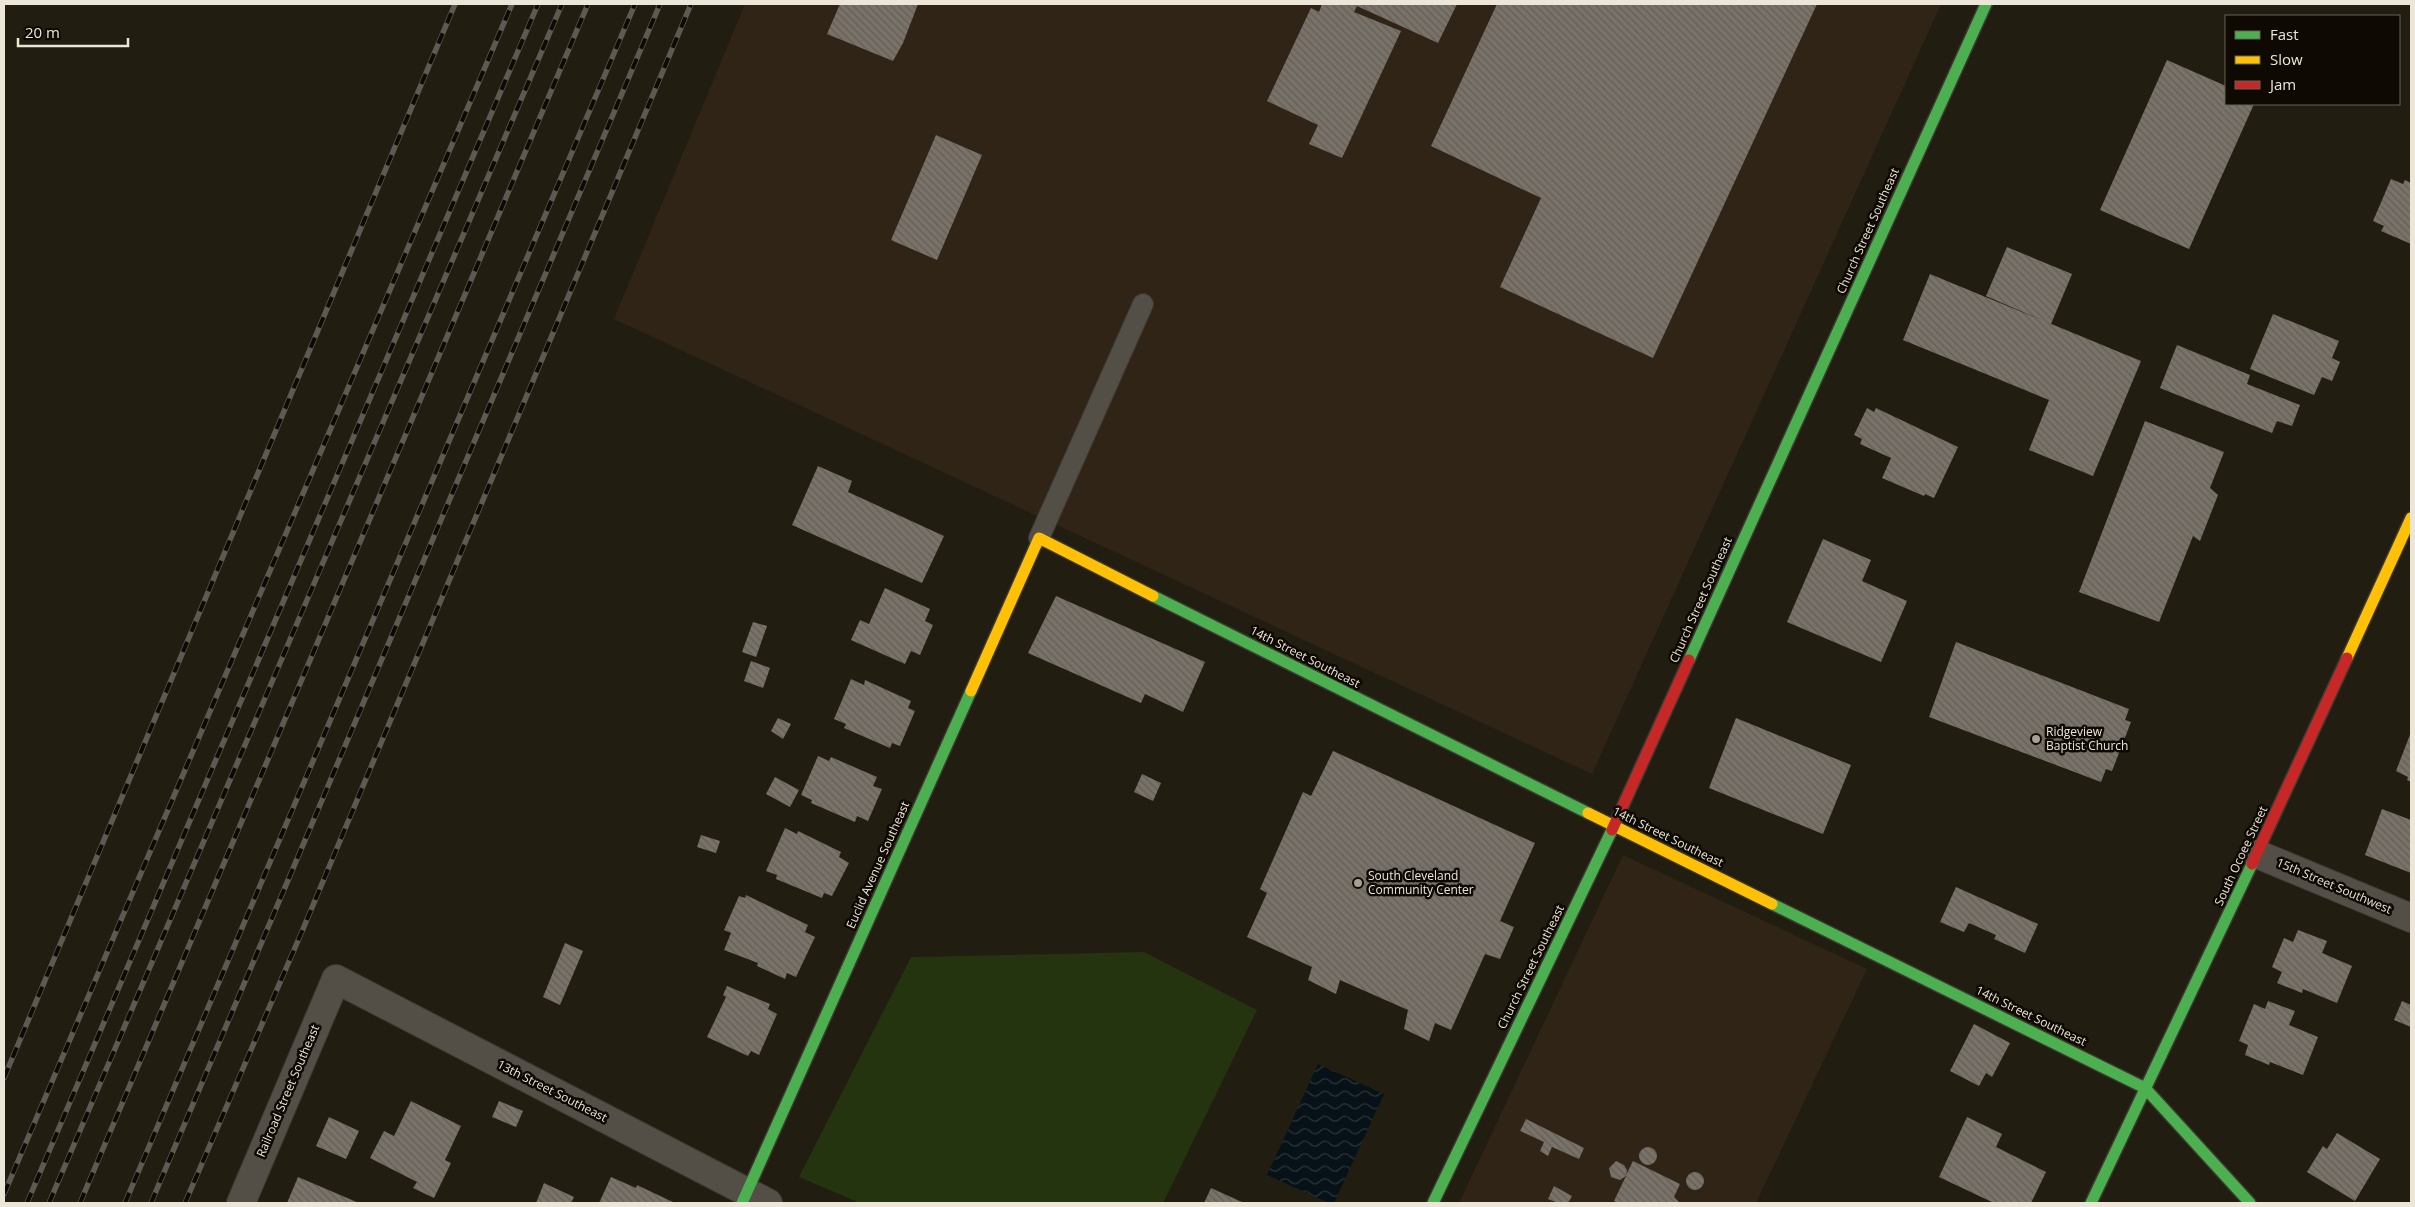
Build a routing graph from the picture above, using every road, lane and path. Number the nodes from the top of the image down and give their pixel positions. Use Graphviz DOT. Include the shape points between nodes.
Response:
graph roads {
  1 [pos="1986,4"];
  2 [pos="1143,304"];
  3 [pos="2411,518"];
  4 [pos="1040,538"];
  5 [pos="1614,826"];
  6 [pos="2257,854"];
  7 [pos="2411,918"];
  8 [pos="336,979"];
  9 [pos="2145,1088"];
  10 [pos="752,1200"];
  11 [pos="241,1203"];
  12 [pos="1433,1203"];
  13 [pos="2091,1203"];
  14 [pos="2250,1203"];
  1 -- 5 [label="street, Church Street Southeast"];
  2 -- 4 [label="lane"];
  3 -- 6 [label="street, South Ocoee Street"];
  4 -- 5 [label="street, 14th Street Southeast"];
  4 -- 10 [label="street, Euclid Avenue Southeast"];
  5 -- 9 [label="street, 14th Street Southeast"];
  5 -- 12 [label="street, Church Street Southeast"];
  6 -- 7 [label="street, 15th Street Southwest"];
  6 -- 9 [label="street, South Ocoee Street"];
  8 -- 10 [label="street, 13th Street Southeast"];
  8 -- 11 [label="street, Railroad Street Southeast"];
  9 -- 13 [label="street, South Ocoee Street"];
  9 -- 14 [label="street, 14th Street Southeast"];
}
